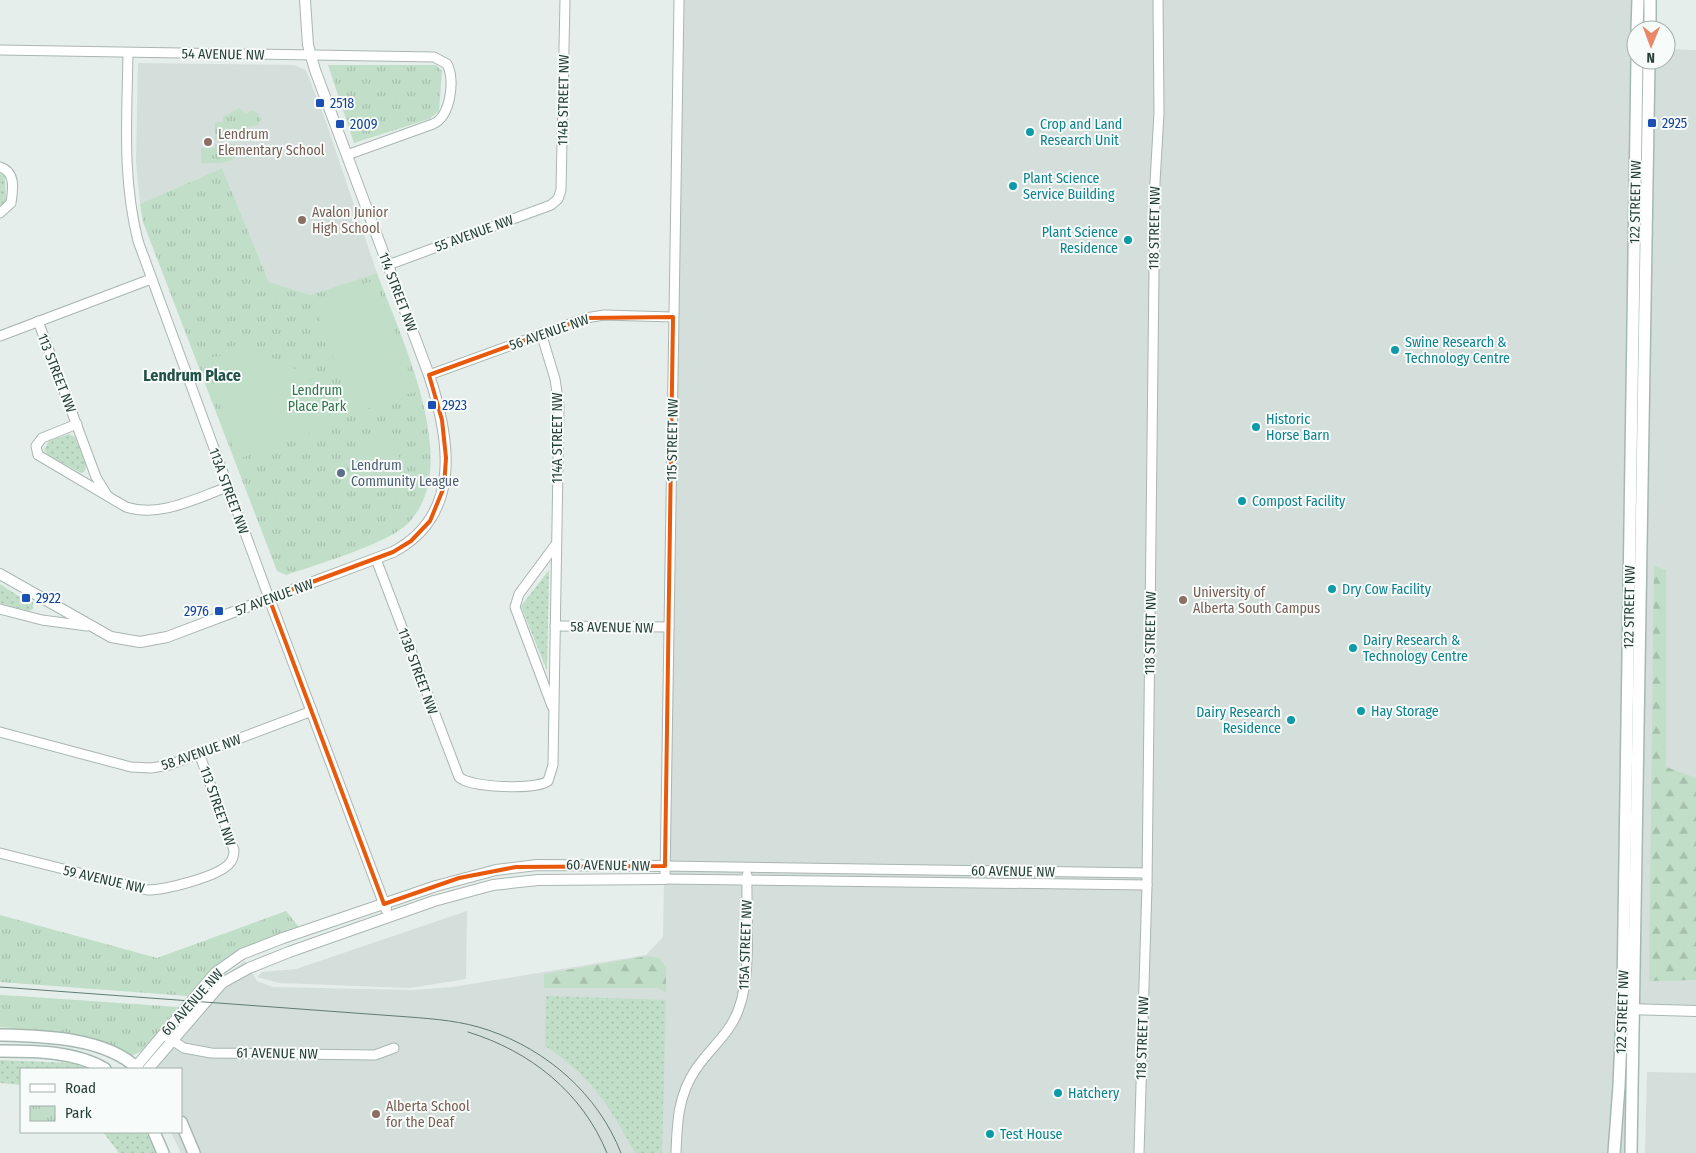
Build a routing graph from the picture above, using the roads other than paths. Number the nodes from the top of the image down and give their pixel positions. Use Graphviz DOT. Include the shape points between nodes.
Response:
graph roads {
  1 [pos="305,0"];
  2 [pos="565,0"];
  3 [pos="679,0"];
  4 [pos="1158,0"];
  5 [pos="1638,0"];
  6 [pos="1650,0"];
  7 [pos="1637,20"];
  8 [pos="1650,20"];
  9 [pos="0,50"];
  10 [pos="128,53"];
  11 [pos="311,55"];
  12 [pos="1637,70"];
  13 [pos="1649,70"];
  14 [pos="347,155"];
  15 [pos="0,167"];
  16 [pos="558,199"];
  17 [pos="0,213"];
  18 [pos="388,265"];
  19 [pos="150,279"];
  20 [pos="673,317"];
  21 [pos="38,321"];
  22 [pos="541,333"];
  23 [pos="0,336"];
  24 [pos="429,375"];
  25 [pos="77,424"];
  26 [pos="228,487"];
  27 [pos="109,498"];
  28 [pos="440,502"];
  29 [pos="556,544"];
  30 [pos="376,559"];
  31 [pos="0,574"];
  32 [pos="269,598"];
  33 [pos="0,609"];
  34 [pos="87,626"];
  35 [pos="555,626"];
  36 [pos="669,628"];
  37 [pos="554,710"];
  38 [pos="312,711"];
  39 [pos="0,732"];
  40 [pos="199,753"];
  41 [pos="548,781"];
  42 [pos="0,853"];
  43 [pos="232,860"];
  44 [pos="665,866"];
  45 [pos="747,867"];
  46 [pos="1146,873"];
  47 [pos="665,879"];
  48 [pos="747,881"];
  49 [pos="1147,885"];
  50 [pos="384,904"];
  51 [pos="390,917"];
  52 [pos="1622,1009"];
  53 [pos="1634,1010"];
  54 [pos="1696,1011"];
  55 [pos="163,1033"];
  56 [pos="0,1035"];
  57 [pos="172,1040"];
  58 [pos="394,1048"];
  59 [pos="0,1051"];
  60 [pos="103,1068"];
  61 [pos="136,1068"];
  62 [pos="149,1068"];
  63 [pos="182,1124"];
  64 [pos="154,1133"];
  65 [pos="163,1153"];
  66 [pos="194,1153"];
  67 [pos="676,1153"];
  68 [pos="1139,1153"];
  69 [pos="1614,1153"];
  70 [pos="1631,1153"];
  1 -- 11 [label="street, 114 STREET NW"];
  2 -- 16 [label="street, 114B STREET NW" via="561,190"];
  3 -- 20 [label="street, 115 STREET NW"];
  4 -- 46 [label="street, 118 STREET NW" via="1159,113 1155,182"];
  5 -- 7 [label="main road"];
  6 -- 8 [label="main road"];
  9 -- 10 [label="street, 54 AVENUE NW"];
  10 -- 11 [label="street, 54 AVENUE NW"];
  10 -- 19 [label="street, 113A STREET NW" via="127,188"];
  11 -- 14 [label="street, 114 STREET NW"];
  11 -- 14 [label="street, 54 AVENUE NW" via="434,57 445,62 449,71 449,103 444,115 433,124"];
  12 -- 52 [label="main road, 122 STREET NW"];
  13 -- 53 [label="main road, 122 STREET NW"];
  14 -- 18 [label="street, 114 STREET NW"];
  15 -- 17 [label="street" via="8,171 12,180 11,203"];
  16 -- 18 [label="street, 55 AVENUE NW"];
  18 -- 24 [label="street, 114 STREET NW"];
  19 -- 21 [label="street"];
  19 -- 26 [label="street, 113A STREET NW"];
  20 -- 22 [label="street, 56 AVENUE NW" via="594,316"];
  20 -- 36 [label="street, 115 STREET NW"];
  21 -- 23 [label="street"];
  21 -- 25 [label="street, 113 STREET NW"];
  22 -- 24 [label="street, 56 AVENUE NW"];
  22 -- 29 [label="street, 114A STREET NW" via="556,379 559,406"];
  24 -- 28 [label="street, 114 STREET NW" via="440,409 445,444"];
  25 -- 27 [label="street, 113 STREET NW" via="96,477"];
  25 -- 27 [label="street, 113 STREET NW" via="40,440 36,446 38,455"];
  26 -- 27 [label="street, 113 STREET NW" via="162,510 139,511"];
  26 -- 32 [label="street, 113A STREET NW"];
  28 -- 30 [label="street, 57 AVENUE NW" via="418,536"];
  29 -- 35 [label="street, 114A STREET NW"];
  29 -- 37 [label="street, 114A STREET NW" via="519,594 515,607"];
  30 -- 32 [label="street, 57 AVENUE NW"];
  30 -- 41 [label="street, 113B STREET NW" via="456,773 464,781 478,784 533,786"];
  31 -- 34 [label="street, 57 AVENUE NW"];
  32 -- 34 [label="street, 57 AVENUE NW" via="149,642 121,640"];
  32 -- 38 [label="street, 113A STREET NW"];
  33 -- 34 [label="street, 57 AVENUE NW" via="42,620"];
  35 -- 36 [label="street, 58 AVENUE NW"];
  35 -- 37 [label="street, 114A STREET NW"];
  36 -- 44 [label="street, 115 STREET NW"];
  37 -- 41 [label="street, 114A STREET NW" via="553,772"];
  38 -- 40 [label="street, 58 AVENUE NW"];
  38 -- 50 [label="street, 113A STREET NW"];
  39 -- 40 [label="street, 58 AVENUE NW" via="141,768 160,767"];
  40 -- 43 [label="street, 113 STREET NW" via="233,843"];
  42 -- 43 [label="street, 59 AVENUE NW" via="147,890 178,886 220,870"];
  44 -- 45 [label="street, 60 AVENUE NW"];
  44 -- 47 [label="street, 115 STREET NW"];
  44 -- 50 [label="street, 60 AVENUE NW" via="561,864 516,867 459,878"];
  45 -- 46 [label="street, 60 AVENUE NW"];
  45 -- 48 [label="street, 115A STREET NW"];
  46 -- 49 [label="street, 118 STREET NW"];
  47 -- 48 [label="street, 60 AVENUE NW"];
  47 -- 51 [label="street, 60 AVENUE NW" via="514,882 466,892"];
  48 -- 49 [label="street, 60 AVENUE NW"];
  48 -- 67 [label="street, 115A STREET NW" via="745,979 740,1006 728,1031 695,1070 686,1088 678,1114"];
  49 -- 68 [label="street, 118 STREET NW"];
  50 -- 51 [label="street, 113A STREET NW"];
  50 -- 55 [label="street, 60 AVENUE NW" via="228,962"];
  51 -- 57 [label="street, 60 AVENUE NW" via="273,958 222,983"];
  52 -- 53 [label="street"];
  52 -- 69 [label="main road, 122 STREET NW"];
  53 -- 54 [label="street"];
  53 -- 70 [label="main road, 122 STREET NW"];
  55 -- 57 [label="street, 61 AVENUE NW"];
  55 -- 61 [label="street, 60 AVENUE NW"];
  56 -- 61 [label="main road" via="55,1036 80,1042 102,1048"];
  57 -- 58 [label="street, 61 AVENUE NW" via="184,1048 211,1053 375,1055"];
  57 -- 62 [label="street, 60 AVENUE NW"];
  59 -- 60 [label="main road" via="67,1056"];
  63 -- 66 [label="main road"];
  64 -- 65 [label="main road"];
}
